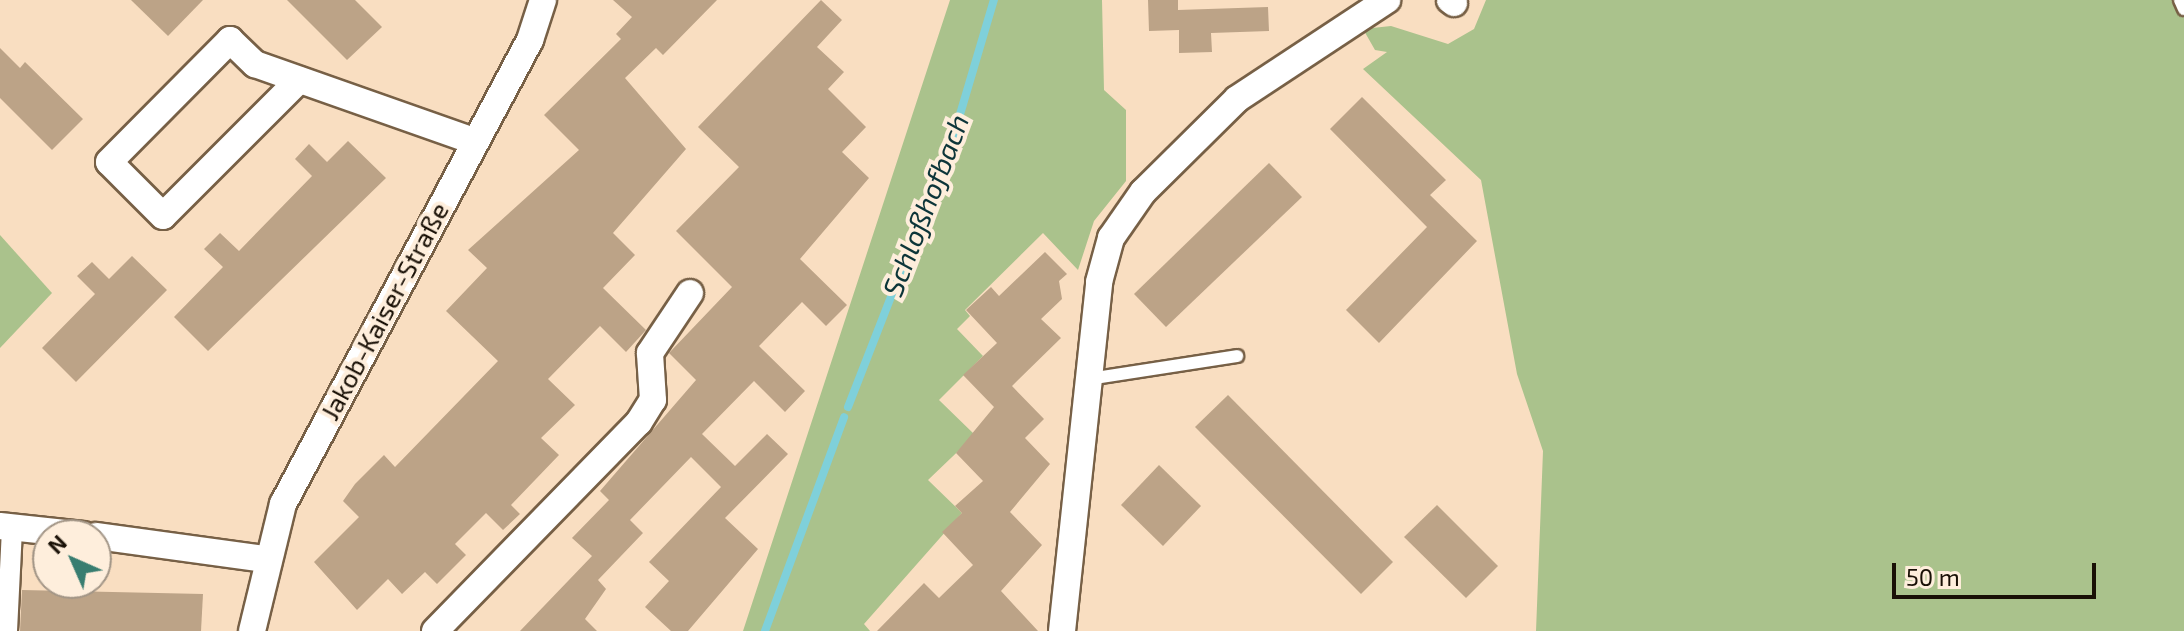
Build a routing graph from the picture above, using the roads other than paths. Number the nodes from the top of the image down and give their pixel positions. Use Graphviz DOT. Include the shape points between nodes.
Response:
graph roads {
  1 [pos="543,0"];
  2 [pos="1387,0"];
  3 [pos="2180,0"];
  4 [pos="2184,9"];
  5 [pos="299,80"];
  6 [pos="476,142"];
  7 [pos="690,293"];
  8 [pos="1237,356"];
  9 [pos="1089,379"];
  10 [pos="6,527"];
  11 [pos="32,530"];
  12 [pos="112,538"];
  13 [pos="265,559"];
  14 [pos="7,631"];
  15 [pos="252,631"];
  16 [pos="435,631"];
  17 [pos="1062,631"];
  1 -- 6 [label="street, Jakob-Kaiser-Straße" via="530,40"];
  2 -- 9 [label="street" via="1237,99 1143,192 1111,238"];
  3 -- 4 [label="lane"];
  5 -- 5 [label="street" via="255,64 230,40 109,162 163,216"];
  5 -- 6 [label="street"];
  6 -- 13 [label="street, Jakob-Kaiser-Straße" via="310,448"];
  7 -- 16 [label="street" via="650,353 653,400 639,422"];
  8 -- 9 [label="lane"];
  9 -- 17 [label="street"];
  10 -- 11 [label="street"];
  10 -- 14 [label="street"];
  12 -- 13 [label="street"];
  13 -- 15 [label="street, Jakob-Kaiser-Straße"];
}
